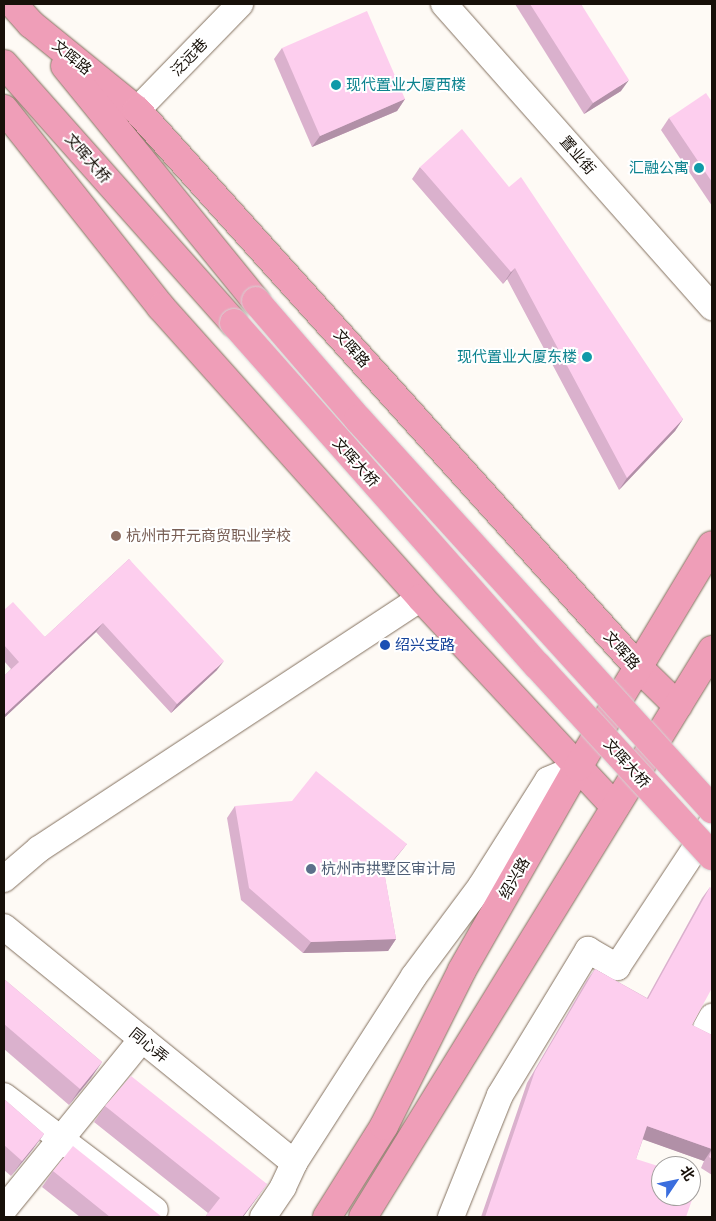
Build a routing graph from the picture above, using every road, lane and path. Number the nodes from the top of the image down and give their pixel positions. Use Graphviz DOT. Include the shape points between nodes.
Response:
graph roads {
  1 [pos="14,4"];
  2 [pos="240,4"];
  3 [pos="444,4"];
  4 [pos="31,24"];
  5 [pos="4,64"];
  6 [pos="4,109"];
  7 [pos="137,110"];
  8 [pos="712,307"];
  9 [pos="712,545"];
  10 [pos="421,598"];
  11 [pos="712,650"];
  12 [pos="639,668"];
  13 [pos="678,706"];
  14 [pos="578,767"];
  15 [pos="615,807"];
  16 [pos="712,810"];
  17 [pos="712,823"];
  18 [pos="712,856"];
  19 [pos="4,879"];
  20 [pos="4,927"];
  21 [pos="142,1039"];
  22 [pos="4,1096"];
  23 [pos="61,1140"];
  24 [pos="294,1163"];
  25 [pos="8,1210"];
  26 [pos="155,1210"];
  27 [pos="263,1217"];
  28 [pos="327,1217"];
  29 [pos="363,1217"];
  30 [pos="451,1217"];
  1 -- 4 [label="main road, 文晖路"];
  2 -- 7 [label="street, 泛远巷"];
  3 -- 8 [label="street, 置业街"];
  4 -- 7 [label="main road, 文晖路"];
  4 -- 16 [label="main road, 文晖大桥, bridge" via="256,301 371,434"];
  5 -- 18 [label="main road, 文晖大桥, bridge" via="530,658"];
  6 -- 10 [label="main road" via="161,307"];
  7 -- 12 [label="main road, 文晖路"];
  9 -- 12 [label="main road, 绍兴路"];
  10 -- 14 [label="main road"];
  10 -- 19 [label="street" via="39,849"];
  11 -- 13 [label="main road"];
  12 -- 13 [label="main road, 文晖路"];
  12 -- 14 [label="main road, 绍兴路"];
  13 -- 15 [label="main road"];
  14 -- 15 [label="main road"];
  14 -- 24 [label="street" via="548,780 481,886 414,976"];
  14 -- 28 [label="main road, 绍兴路" via="462,970 384,1126"];
  15 -- 29 [label="main road"];
  17 -- 30 [label="street" via="616,967 588,950 500,1095"];
  20 -- 21 [label="street, 同心弄"];
  21 -- 23 [label="street"];
  21 -- 24 [label="street, 同心弄"];
  22 -- 23 [label="street"];
  23 -- 25 [label="street"];
  23 -- 26 [label="street"];
  24 -- 27 [label="street"];
}
